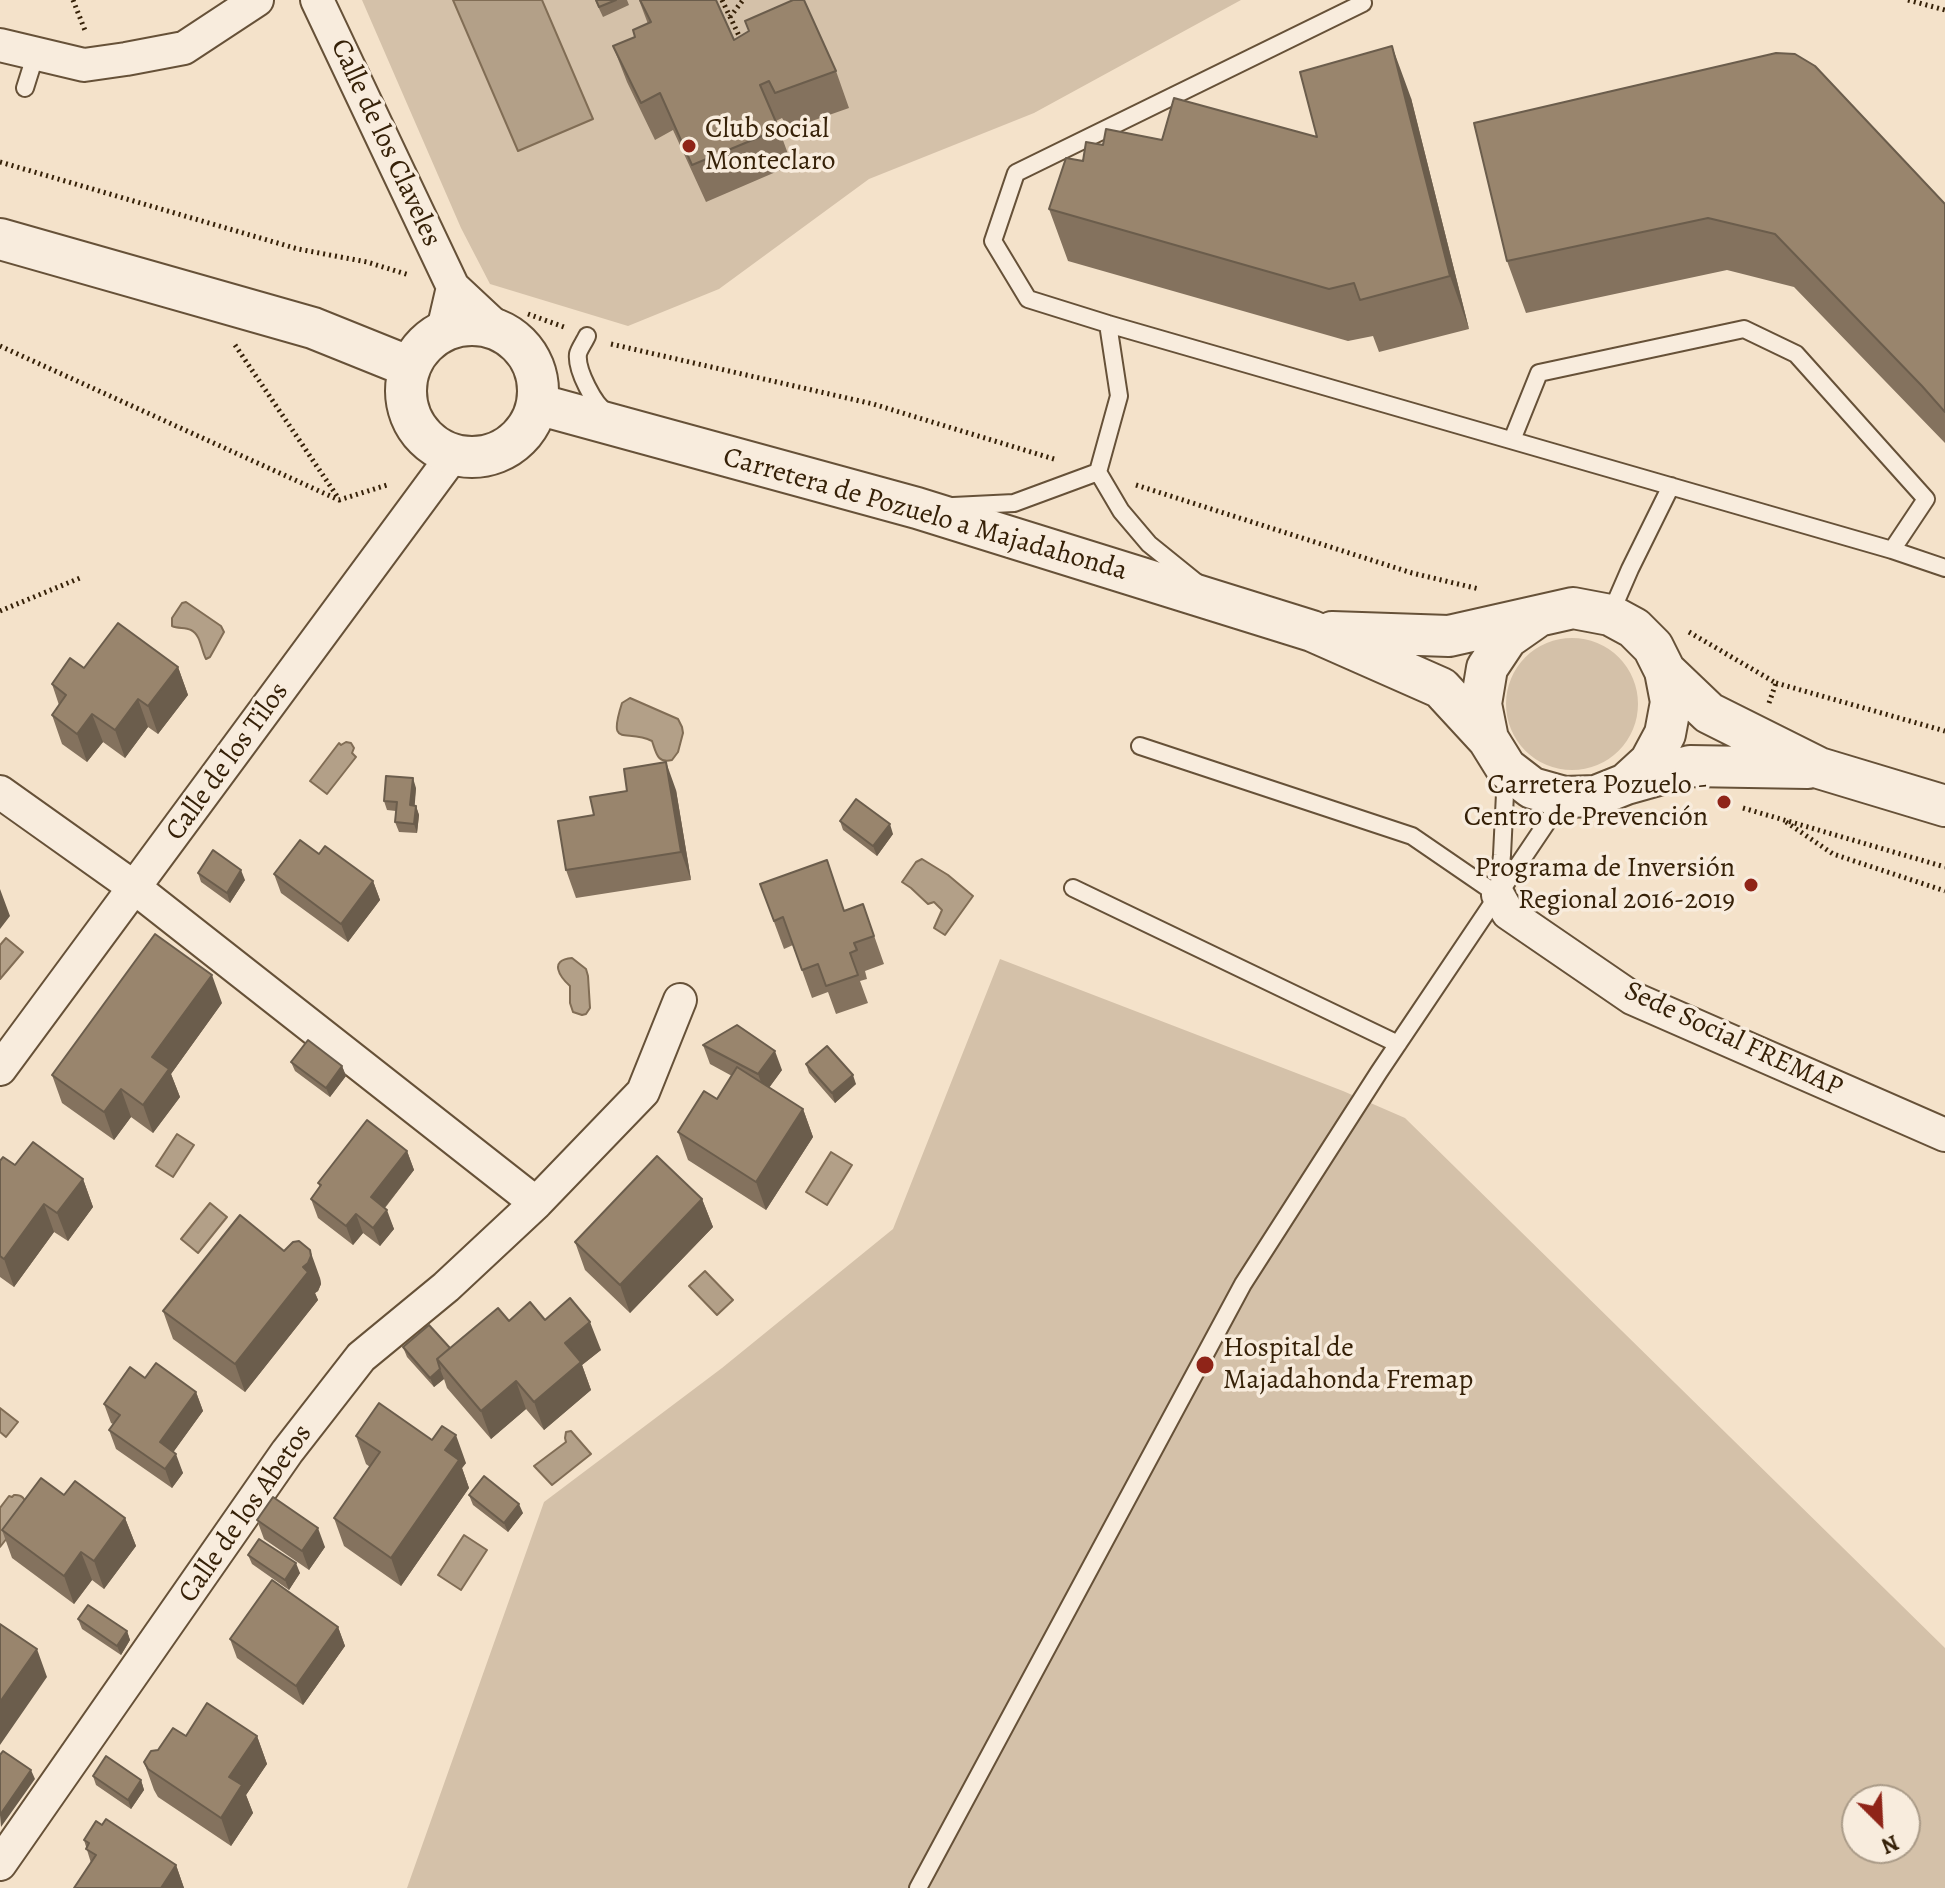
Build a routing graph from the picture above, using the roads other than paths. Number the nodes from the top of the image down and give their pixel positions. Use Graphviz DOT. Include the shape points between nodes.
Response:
graph roads {
  1 [pos="257,0"];
  2 [pos="317,0"];
  3 [pos="1363,3"];
  4 [pos="0,45"];
  5 [pos="36,53"];
  6 [pos="25,88"];
  7 [pos="0,239"];
  8 [pos="453,287"];
  9 [pos="1108,324"];
  10 [pos="498,329"];
  11 [pos="443,330"];
  12 [pos="587,336"];
  13 [pos="410,367"];
  14 [pos="537,404"];
  15 [pos="644,433"];
  16 [pos="1512,440"];
  17 [pos="454,454"];
  18 [pos="1098,472"];
  19 [pos="1671,486"];
  20 [pos="917,508"];
  21 [pos="1892,550"];
  22 [pos="1945,568"];
  23 [pos="1223,603"];
  24 [pos="1610,615"];
  25 [pos="1537,617"];
  26 [pos="1312,631"];
  27 [pos="1665,671"];
  28 [pos="1140,746"];
  29 [pos="1497,754"];
  30 [pos="1819,768"];
  31 [pos="1626,784"];
  32 [pos="0,792"];
  33 [pos="1564,797"];
  34 [pos="1945,806"];
  35 [pos="135,888"];
  36 [pos="1073,888"];
  37 [pos="1498,895"];
  38 [pos="680,1000"];
  39 [pos="1398,1044"];
  40 [pos="0,1069"];
  41 [pos="1945,1135"];
  42 [pos="536,1203"];
  43 [pos="0,1864"];
  44 [pos="918,1888"];
  1 -- 5 [label="street" via="184,48 84,65"];
  2 -- 8 [label="street, Calle de los Claveles"];
  3 -- 9 [label="lane" via="1016,173 993,241 1028,299"];
  4 -- 5 [label="street"];
  5 -- 6 [label="lane"];
  7 -- 13 [label="street" via="313,328"];
  8 -- 10 [label="street, Calle de los Claveles"];
  8 -- 11 [label="street"];
  9 -- 16 [label="lane"];
  9 -- 18 [label="lane" via="1119,396"];
  10 -- 11 [label="street" via="476,324"];
  10 -- 14 [label="street" via="518,342 531,360"];
  11 -- 13 [label="street" via="420,349"];
  12 -- 15 [label="lane" via="578,355 600,409"];
  13 -- 17 [label="street" via="408,410 418,430"];
  14 -- 15 [label="street, Carretera de Pozuelo a Majadahonda"];
  14 -- 17 [label="street" via="515,441 497,452 476,457"];
  15 -- 20 [label="street, Carretera de Pozuelo a Majadahonda"];
  16 -- 19 [label="lane"];
  16 -- 21 [label="lane" via="1539,373 1744,329 1796,354 1926,499"];
  17 -- 35 [label="street, Calle de los Tilos"];
  18 -- 20 [label="lane" via="1014,503"];
  18 -- 23 [label="lane" via="1149,544"];
  19 -- 21 [label="lane"];
  19 -- 24 [label="lane"];
  20 -- 23 [label="street, Carretera de Pozuelo a Majadahonda"];
  21 -- 22 [label="lane"];
  23 -- 26 [label="street, Carretera de Pozuelo a Majadahonda"];
  24 -- 25 [label="street" via="1573,608"];
  24 -- 27 [label="street" via="1653,647"];
  25 -- 26 [label="street, Carretera de Pozuelo a Majadahonda" via="1449,636"];
  25 -- 29 [label="street" via="1507,638 1487,668 1481,704"];
  26 -- 29 [label="street, Carretera de Pozuelo a Majadahonda" via="1441,688"];
  27 -- 30 [label="street" via="1709,713"];
  27 -- 31 [label="street" via="1671,702 1665,734 1650,762"];
  28 -- 37 [label="lane" via="1412,836"];
  29 -- 33 [label="street" via="1532,788"];
  29 -- 37 [label="lane" via="1502,855"];
  30 -- 31 [label="street" via="1690,766"];
  30 -- 34 [label="street"];
  31 -- 33 [label="street" via="1596,796"];
  32 -- 35 [label="street"];
  33 -- 37 [label="lane"];
  35 -- 40 [label="street, Calle de los Tilos"];
  35 -- 42 [label="street"];
  36 -- 39 [label="lane"];
  37 -- 39 [label="lane"];
  37 -- 41 [label="street, Sede Social FREMAP" via="1508,913 1632,998"];
  38 -- 42 [label="street, Calle de los Abetos" via="643,1092"];
  39 -- 44 [label="lane" via="1243,1284"];
  42 -- 43 [label="street, Calle de los Abetos" via="361,1357 287,1452"];
}
